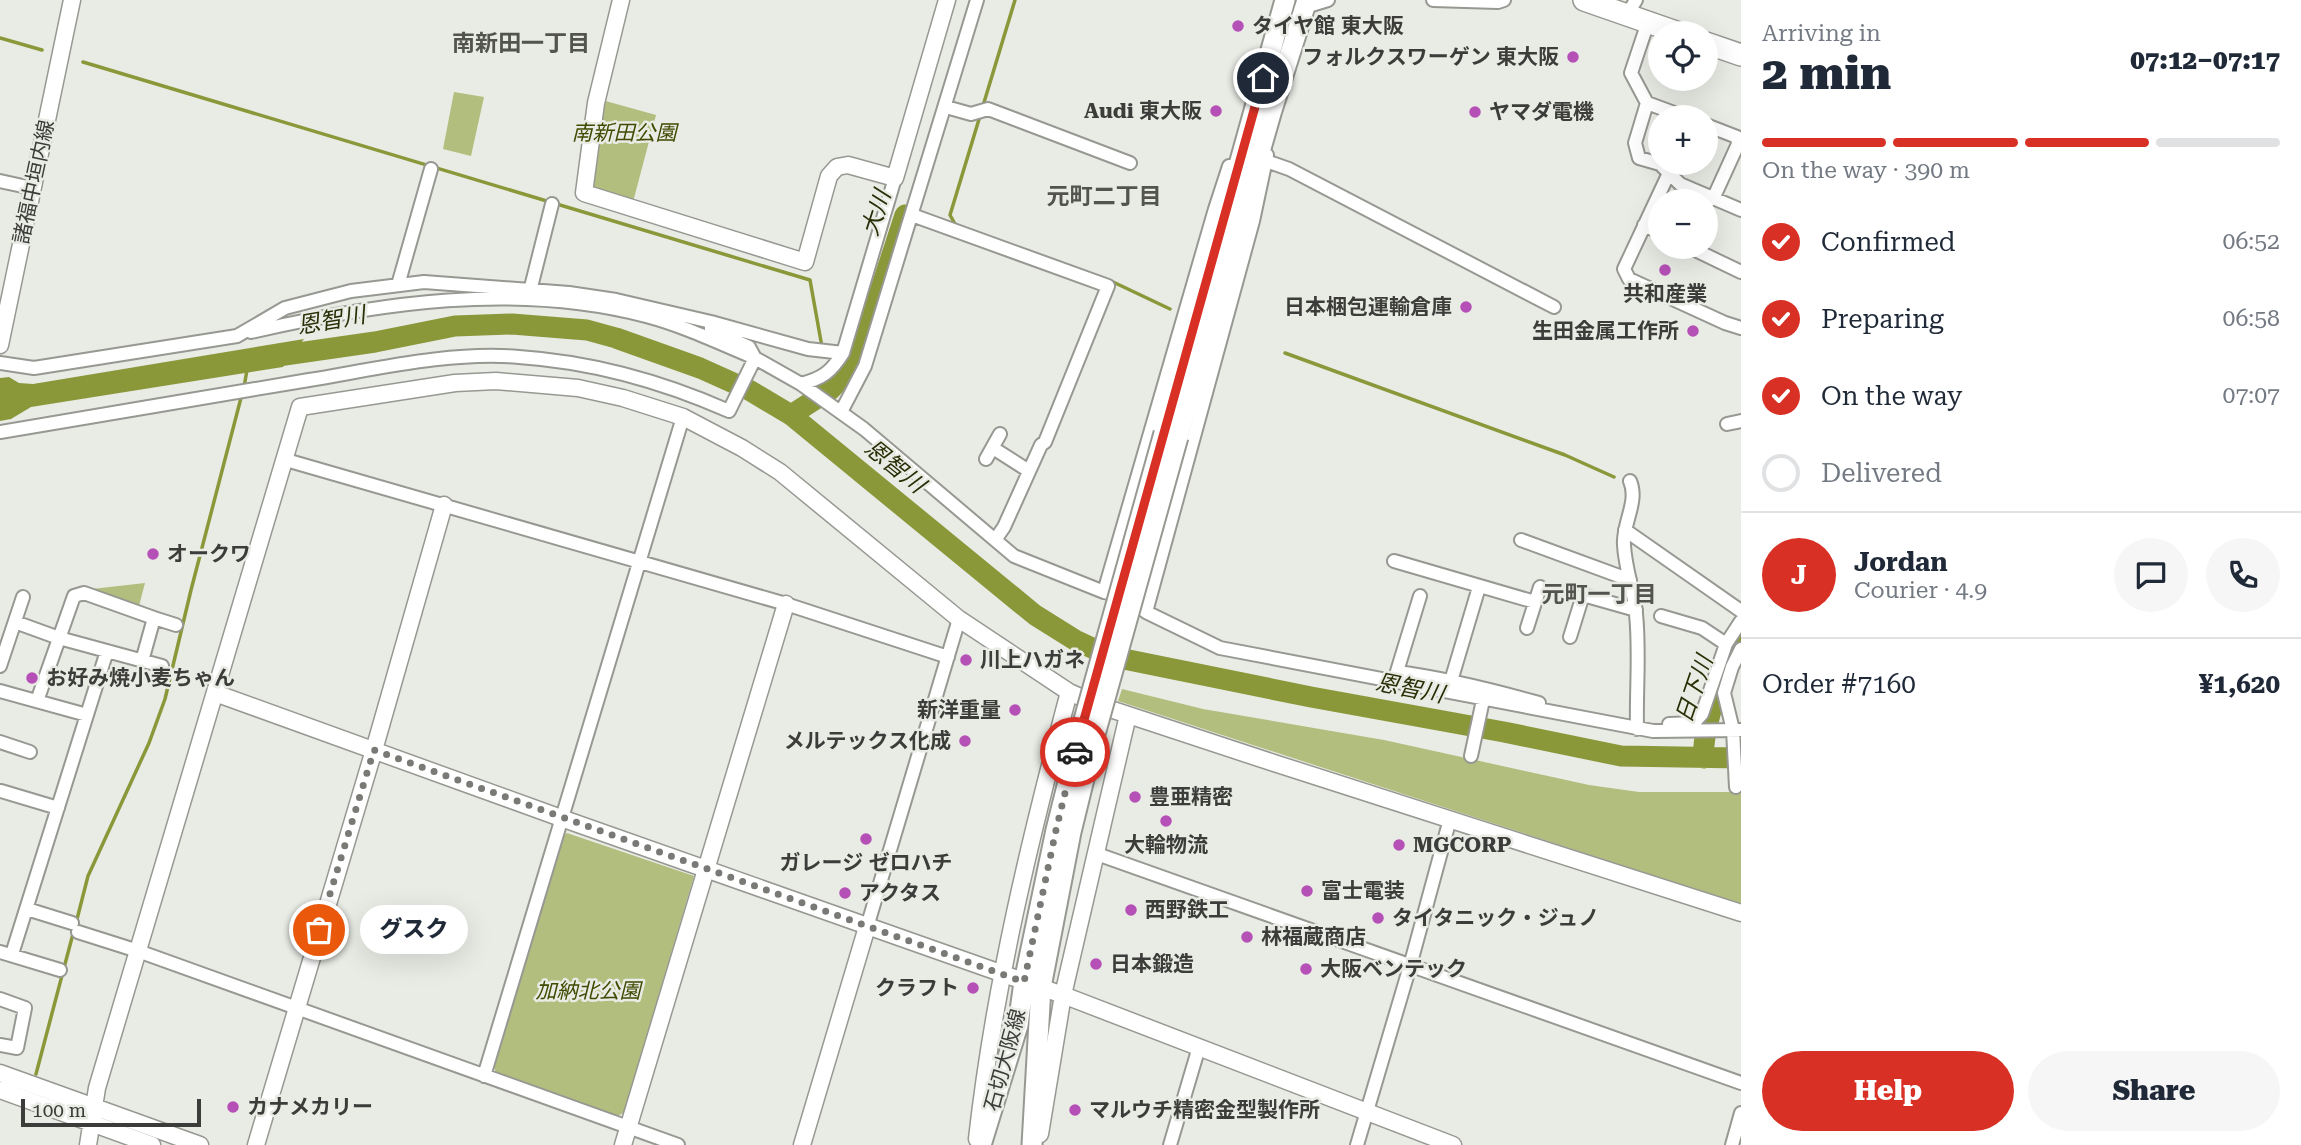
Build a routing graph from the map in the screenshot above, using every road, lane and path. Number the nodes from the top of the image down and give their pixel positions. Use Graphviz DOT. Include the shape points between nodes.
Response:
graph roads {
  1 [pos="72,0"];
  2 [pos="621,0"];
  3 [pos="947,0"];
  4 [pos="977,0"];
  5 [pos="1285,0"];
  6 [pos="1328,0"];
  7 [pos="1433,0"];
  8 [pos="1504,0"];
  9 [pos="1584,0"];
  10 [pos="1306,4"];
  11 [pos="1632,8"];
  12 [pos="1648,22"];
  13 [pos="1718,47"];
  14 [pos="1741,55"];
  15 [pos="1647,103"];
  16 [pos="1652,105"];
  17 [pos="946,107"];
  18 [pos="1264,107"];
  19 [pos="1718,129"];
  20 [pos="1739,137"];
  21 [pos="1266,161"];
  22 [pos="1648,161"];
  23 [pos="1130,163"];
  24 [pos="431,169"];
  25 [pos="1668,175"];
  26 [pos="1671,175"];
  27 [pos="895,178"];
  28 [pos="0,181"];
  29 [pos="32,188"];
  30 [pos="1691,189"];
  31 [pos="1718,189"];
  32 [pos="1718,201"];
  33 [pos="552,204"];
  34 [pos="1741,211"];
  35 [pos="912,215"];
  36 [pos="1644,225"];
  37 [pos="1648,227"];
  38 [pos="1714,259"];
  39 [pos="1741,272"];
  40 [pos="398,285"];
  41 [pos="530,291"];
  42 [pos="1554,307"];
  43 [pos="711,322"];
  44 [pos="1741,328"];
  45 [pos="237,336"];
  46 [pos="0,345"];
  47 [pos="843,353"];
  48 [pos="755,358"];
  49 [pos="0,363"];
  50 [pos="801,384"];
  51 [pos="841,412"];
  52 [pos="683,417"];
  53 [pos="1741,421"];
  54 [pos="1727,424"];
  55 [pos="0,432"];
  56 [pos="1000,434"];
  57 [pos="286,460"];
  58 [pos="1029,471"];
  59 [pos="1630,481"];
  60 [pos="444,505"];
  61 [pos="1625,530"];
  62 [pos="995,540"];
  63 [pos="1521,540"];
  64 [pos="1394,561"];
  65 [pos="638,562"];
  66 [pos="1630,580"];
  67 [pos="1479,587"];
  68 [pos="1540,587"];
  69 [pos="1104,592"];
  70 [pos="1420,596"];
  71 [pos="23,597"];
  72 [pos="1535,602"];
  73 [pos="786,604"];
  74 [pos="1636,610"];
  75 [pos="1741,611"];
  76 [pos="1146,612"];
  77 [pos="1661,616"];
  78 [pos="154,618"];
  79 [pos="959,619"];
  80 [pos="1741,621"];
  81 [pos="15,622"];
  82 [pos="176,625"];
  83 [pos="1527,628"];
  84 [pos="1570,637"];
  85 [pos="59,638"];
  86 [pos="1726,644"];
  87 [pos="1741,649"];
  88 [pos="107,651"];
  89 [pos="948,657"];
  90 [pos="142,661"];
  91 [pos="0,666"];
  92 [pos="162,666"];
  93 [pos="1396,677"];
  94 [pos="1451,681"];
  95 [pos="0,691"];
  96 [pos="1069,692"];
  97 [pos="215,693"];
  98 [pos="1483,700"];
  99 [pos="37,701"];
  100 [pos="87,715"];
  101 [pos="1128,715"];
  102 [pos="1586,719"];
  103 [pos="1637,725"];
  104 [pos="1736,734"];
  105 [pos="0,742"];
  106 [pos="374,750"];
  107 [pos="30,752"];
  108 [pos="1471,756"];
  109 [pos="1736,787"];
  110 [pos="1,791"];
  111 [pos="58,808"];
  112 [pos="561,818"];
  113 [pos="1450,819"];
  114 [pos="1097,854"];
  115 [pos="706,869"];
  116 [pos="27,909"];
  117 [pos="1741,913"];
  118 [pos="867,927"];
  119 [pos="138,951"];
  120 [pos="6,953"];
  121 [pos="1410,967"];
  122 [pos="60,970"];
  123 [pos="1002,974"];
  124 [pos="1032,984"];
  125 [pos="1063,995"];
  126 [pos="0,999"];
  127 [pos="296,1009"];
  128 [pos="0,1045"];
  129 [pos="1199,1047"];
  130 [pos="0,1073"];
  131 [pos="484,1076"];
  132 [pos="1741,1083"];
  133 [pos="0,1091"];
  134 [pos="93,1107"];
  135 [pos="1366,1112"];
  136 [pos="1741,1112"];
  137 [pos="90,1123"];
  138 [pos="628,1128"];
  139 [pos="88,1145"];
  140 [pos="152,1145"];
  141 [pos="200,1145"];
  142 [pos="256,1145"];
  143 [pos="624,1145"];
  144 [pos="678,1145"];
  145 [pos="802,1145"];
  146 [pos="978,1145"];
  147 [pos="1032,1145"];
  148 [pos="1038,1145"];
  149 [pos="1170,1145"];
  150 [pos="1357,1145"];
  151 [pos="1453,1145"];
  152 [pos="1732,1145"];
  1 -- 29 [label="street, 諸福中垣内線"];
  2 -- 27 [label="street" via="596,103 584,193 805,262 829,176 837,167 848,165"];
  3 -- 27 [label="street"];
  4 -- 17 [label="street"];
  5 -- 18 [label="main road, 石切大阪線"];
  6 -- 10 [label="street"];
  7 -- 8 [label="street"];
  9 -- 11 [label="highway"];
  10 -- 18 [label="main road, 石切大阪線"];
  11 -- 12 [label="highway"];
  12 -- 15 [label="street" via="1631,74"];
  13 -- 14 [label="highway"];
  15 -- 16 [label="street"];
  15 -- 22 [label="street" via="1635,144 1639,158"];
  17 -- 23 [label="street" via="971,114 981,111"];
  17 -- 35 [label="street"];
  18 -- 21 [label="street"];
  18 -- 69 [label="street" via="1236,146 1215,209"];
  18 -- 124 [label="main road, 石切大阪線, bridge" via="1087,736 1072,832"];
  19 -- 20 [label="street"];
  20 -- 31 [label="street"];
  21 -- 42 [label="street"];
  21 -- 76 [label="street"];
  24 -- 40 [label="street"];
  25 -- 36 [label="street"];
  26 -- 30 [label="street"];
  27 -- 47 [label="street"];
  28 -- 29 [label="street"];
  29 -- 46 [label="street, 諸福中垣内線"];
  32 -- 34 [label="street"];
  33 -- 41 [label="street"];
  35 -- 51 [label="street" via="865,366"];
  35 -- 58 [label="street" via="1108,286"];
  36 -- 37 [label="street"];
  36 -- 44 [label="street" via="1624,269 1629,279"];
  38 -- 39 [label="street"];
  40 -- 41 [label="street" via="424,282"];
  40 -- 45 [label="street" via="285,308"];
  41 -- 43 [label="street" via="616,300"];
  43 -- 47 [label="street" via="807,349"];
  43 -- 48 [label="street" via="710,330 749,347"];
  45 -- 48 [label="street" via="429,301 518,299 647,316"];
  45 -- 49 [label="street" via="34,368"];
  47 -- 50 [label="street" via="818,379"];
  48 -- 50 [label="street"];
  48 -- 55 [label="street" via="729,411 685,392 595,366 517,356 465,357"];
  50 -- 51 [label="street"];
  51 -- 62 [label="street"];
  52 -- 57 [label="street" via="578,388 496,381 455,383 300,407"];
  52 -- 65 [label="street"];
  52 -- 79 [label="street" via="780,472"];
  53 -- 54 [label="street"];
  56 -- 58 [label="street" via="990,453"];
  57 -- 60 [label="street"];
  57 -- 97 [label="street"];
  58 -- 62 [label="street"];
  59 -- 61 [label="street" via="1632,500"];
  60 -- 65 [label="street"];
  60 -- 106 [label="street"];
  61 -- 66 [label="street"];
  61 -- 75 [label="street"];
  62 -- 69 [label="street" via="1014,556"];
  63 -- 66 [label="street"];
  64 -- 67 [label="street"];
  65 -- 73 [label="street"];
  65 -- 112 [label="street"];
  66 -- 74 [label="street"];
  67 -- 72 [label="street"];
  67 -- 94 [label="street"];
  68 -- 72 [label="street"];
  69 -- 76 [label="street" via="1125,596"];
  70 -- 93 [label="street"];
  71 -- 81 [label="street"];
  72 -- 83 [label="street"];
  73 -- 89 [label="street"];
  73 -- 115 [label="street"];
  74 -- 84 [label="street" via="1584,595"];
  74 -- 103 [label="street"];
  76 -- 93 [label="street" via="1220,648"];
  77 -- 86 [label="street" via="1702,628"];
  78 -- 82 [label="street"];
  78 -- 85 [label="street" via="83,593 74,596"];
  78 -- 90 [label="street"];
  79 -- 89 [label="street"];
  79 -- 96 [label="street"];
  80 -- 86 [label="street"];
  81 -- 85 [label="street"];
  81 -- 91 [label="street"];
  85 -- 88 [label="street"];
  85 -- 99 [label="street"];
  86 -- 103 [label="street" via="1695,723"];
  87 -- 104 [label="street" via="1724,693"];
  88 -- 90 [label="street"];
  88 -- 100 [label="street"];
  89 -- 118 [label="street"];
  90 -- 92 [label="street"];
  93 -- 94 [label="street"];
  93 -- 98 [label="street"];
  94 -- 102 [label="street"];
  95 -- 99 [label="street"];
  96 -- 101 [label="street"];
  96 -- 123 [label="street" via="1032,830"];
  97 -- 106 [label="street"];
  97 -- 119 [label="street"];
  98 -- 102 [label="street"];
  98 -- 108 [label="street"];
  99 -- 100 [label="street"];
  100 -- 111 [label="street"];
  101 -- 113 [label="street"];
  101 -- 114 [label="street"];
  102 -- 103 [label="street"];
  103 -- 104 [label="street" via="1653,731"];
  104 -- 109 [label="street"];
  105 -- 107 [label="street"];
  106 -- 112 [label="street"];
  106 -- 127 [label="street"];
  110 -- 111 [label="street"];
  111 -- 116 [label="street"];
  112 -- 115 [label="street"];
  112 -- 131 [label="street"];
  113 -- 117 [label="street"];
  113 -- 121 [label="street"];
  114 -- 121 [label="street"];
  114 -- 125 [label="street"];
  115 -- 118 [label="street"];
  115 -- 138 [label="street"];
  116 -- 119 [label="street"];
  116 -- 120 [label="street"];
  118 -- 123 [label="street"];
  118 -- 145 [label="street"];
  119 -- 127 [label="street"];
  119 -- 134 [label="street"];
  120 -- 122 [label="street"];
  121 -- 132 [label="street"];
  121 -- 135 [label="street"];
  123 -- 124 [label="street"];
  123 -- 146 [label="street" via="983,1082"];
  124 -- 125 [label="street"];
  124 -- 146 [label="main road, 石切大阪線"];
  124 -- 147 [label="main road, 石切大阪線"];
  125 -- 129 [label="street"];
  125 -- 148 [label="street"];
  126 -- 128 [label="street" via="25,1008 17,1048"];
  127 -- 131 [label="street"];
  127 -- 142 [label="street"];
  129 -- 135 [label="street"];
  129 -- 149 [label="street"];
  130 -- 134 [label="street"];
  131 -- 138 [label="street"];
  133 -- 137 [label="street"];
  134 -- 137 [label="street"];
  134 -- 141 [label="street"];
  135 -- 150 [label="street"];
  135 -- 151 [label="street"];
  136 -- 152 [label="street"];
  137 -- 139 [label="street"];
  137 -- 140 [label="street"];
  138 -- 143 [label="street"];
  138 -- 144 [label="street"];
}
